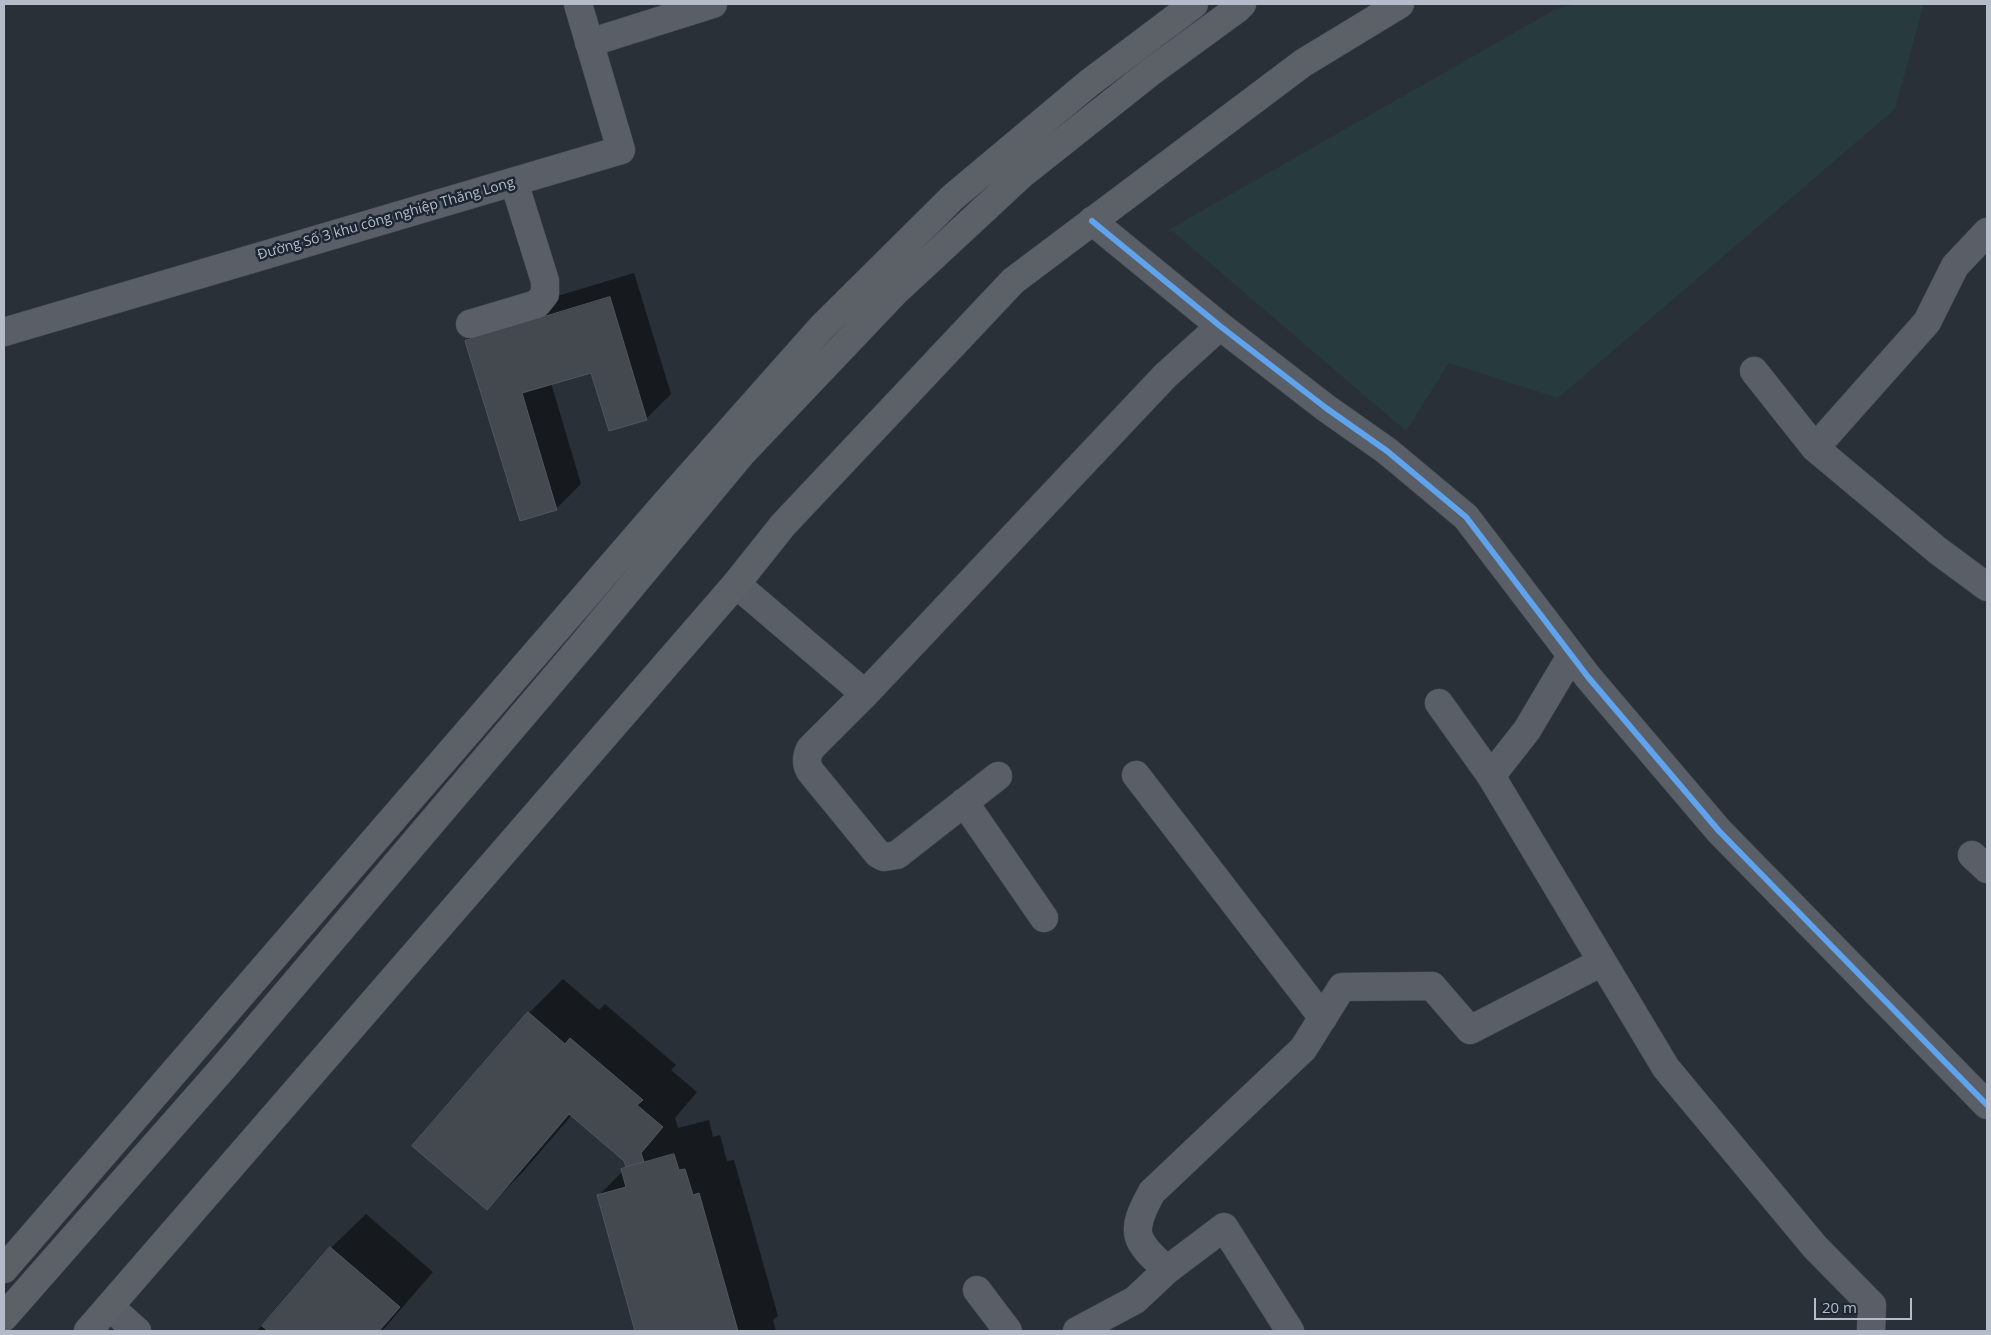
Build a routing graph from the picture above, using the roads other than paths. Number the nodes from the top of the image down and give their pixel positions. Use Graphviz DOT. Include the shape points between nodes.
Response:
graph roads {
  1 [pos="578,4"];
  2 [pos="713,4"];
  3 [pos="1194,4"];
  4 [pos="1242,4"];
  5 [pos="1400,4"];
  6 [pos="589,43"];
  7 [pos="514,182"];
  8 [pos="1092,221"];
  9 [pos="1987,232"];
  10 [pos="470,324"];
  11 [pos="1220,326"];
  12 [pos="4,332"];
  13 [pos="1754,371"];
  14 [pos="1816,448"];
  15 [pos="736,584"];
  16 [pos="1987,588"];
  17 [pos="1571,656"];
  18 [pos="865,694"];
  19 [pos="1439,703"];
  20 [pos="1136,775"];
  21 [pos="998,776"];
  22 [pos="1490,776"];
  23 [pos="964,802"];
  24 [pos="1044,918"];
  25 [pos="1602,962"];
  26 [pos="1323,1018"];
  27 [pos="1987,1105"];
  28 [pos="4,1269"];
  29 [pos="1167,1270"];
  30 [pos="977,1290"];
  31 [pos="110,1307"];
  32 [pos="4,1317"];
  33 [pos="88,1331"];
  34 [pos="138,1331"];
  35 [pos="1008,1331"];
  36 [pos="1077,1331"];
  37 [pos="1290,1331"];
  38 [pos="1871,1331"];
  1 -- 6 [label="street, Đường Số 3 khu công nghiệp Thăng Long"];
  2 -- 6 [label="street"];
  3 -- 28 [label="main road" via="1082,89 953,197 822,327 664,505"];
  4 -- 32 [label="main road" via="1021,175 895,292 742,453 222,1069"];
  5 -- 8 [label="main road" via="1303,63"];
  6 -- 7 [label="street, Đường Số 3 khu công nghiệp Thăng Long" via="621,150"];
  7 -- 10 [label="street" via="545,281 545,294 536,304"];
  7 -- 12 [label="street, Đường Số 3 khu công nghiệp Thăng Long"];
  8 -- 11 [label="street"];
  8 -- 15 [label="main road" via="1013,281 783,525"];
  9 -- 14 [label="street" via="1955,266 1927,322"];
  11 -- 17 [label="street" via="1387,451 1466,517"];
  11 -- 18 [label="street" via="1165,376"];
  13 -- 14 [label="street"];
  14 -- 16 [label="street"];
  15 -- 18 [label="street"];
  15 -- 31 [label="main road"];
  17 -- 22 [label="street" via="1527,730"];
  17 -- 27 [label="street" via="1719,831"];
  18 -- 23 [label="street" via="810,749 807,765 878,854 898,855"];
  19 -- 22 [label="street"];
  20 -- 26 [label="street"];
  21 -- 23 [label="street"];
  22 -- 25 [label="street"];
  23 -- 24 [label="street"];
  25 -- 26 [label="street" via="1470,1030 1432,986 1342,987"];
  25 -- 38 [label="street" via="1666,1068 1815,1247 1872,1305"];
  26 -- 29 [label="street" via="1303,1049 1152,1192 1139,1216 1140,1242"];
  29 -- 36 [label="street" via="1135,1300"];
  29 -- 37 [label="street" via="1224,1227"];
  30 -- 35 [label="street"];
  31 -- 33 [label="main road"];
  31 -- 34 [label="street"];
}
